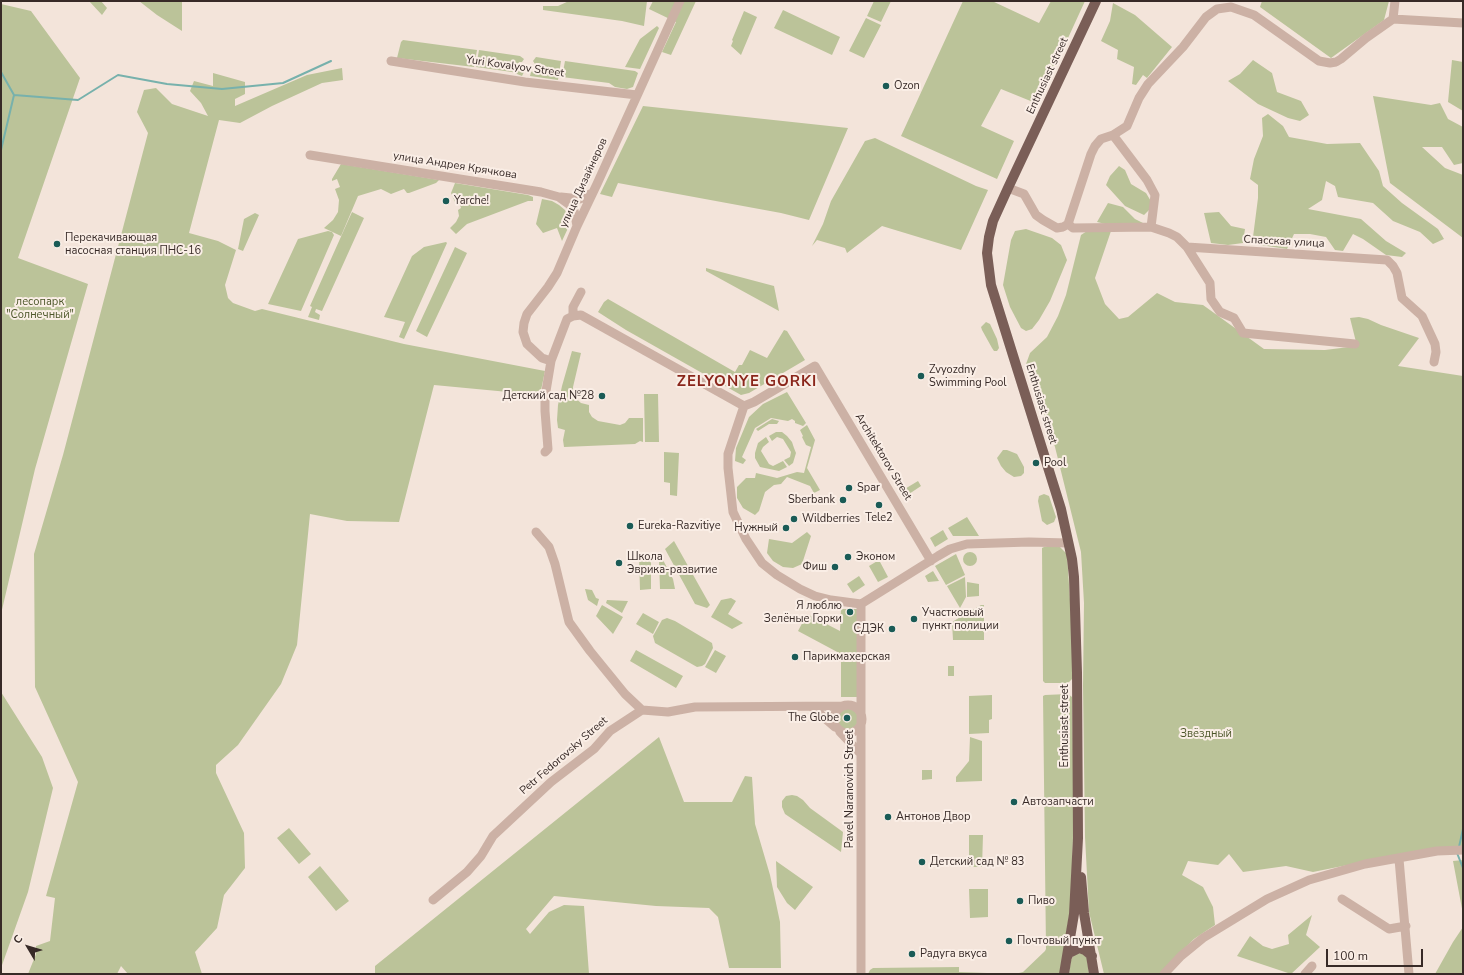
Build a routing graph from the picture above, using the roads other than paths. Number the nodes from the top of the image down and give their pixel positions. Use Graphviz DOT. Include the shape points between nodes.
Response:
graph roads {
  1 [pos="680,1"];
  2 [pos="1096,1"];
  3 [pos="1395,1"];
  4 [pos="1393,19"];
  5 [pos="1463,23"];
  6 [pos="391,61"];
  7 [pos="637,95"];
  8 [pos="1113,135"];
  9 [pos="310,155"];
  10 [pos="1008,188"];
  11 [pos="592,193"];
  12 [pos="559,197"];
  13 [pos="1068,224"];
  14 [pos="576,226"];
  15 [pos="1150,227"];
  16 [pos="1187,247"];
  17 [pos="581,292"];
  18 [pos="573,316"];
  19 [pos="1355,344"];
  20 [pos="551,361"];
  21 [pos="1434,362"];
  22 [pos="744,406"];
  23 [pos="545,452"];
  24 [pos="536,532"];
  25 [pos="1068,543"];
  26 [pos="931,561"];
  27 [pos="861,604"];
  28 [pos="843,706"];
  29 [pos="857,706"];
  30 [pos="812,707"];
  31 [pos="642,710"];
  32 [pos="862,719"];
  33 [pos="837,729"];
  34 [pos="861,754"];
  35 [pos="1078,838"];
  36 [pos="1463,850"];
  37 [pos="1399,859"];
  38 [pos="1342,899"];
  39 [pos="433,900"];
  40 [pos="1406,926"];
  41 [pos="1092,956"];
  42 [pos="1067,957"];
  43 [pos="1312,966"];
  44 [pos="1064,972"];
  45 [pos="862,974"];
  46 [pos="1094,974"];
  47 [pos="1164,974"];
  48 [pos="1305,974"];
  49 [pos="1409,974"];
  1 -- 7 [label="street, улица Дизайнеров"];
  2 -- 10 [label="main road, Enthusiast street"];
  3 -- 4 [label="street"];
  4 -- 5 [label="street"];
  4 -- 8 [label="street" via="1341,59 1324,63 1254,14 1231,7 1217,9 1206,17 1183,47 1148,84 1127,126"];
  6 -- 7 [label="street, Yuri Kovalyov Street" via="525,82"];
  7 -- 11 [label="street, улица Дизайнеров"];
  8 -- 13 [label="street" via="1101,139 1095,146"];
  8 -- 15 [label="street" via="1147,180 1155,195"];
  9 -- 12 [label="street, улица Андрея Крячкова"];
  10 -- 13 [label="street" via="1024,194 1036,215 1043,220 1057,228"];
  10 -- 25 [label="main road, Enthusiast street" via="989,237 989,275 1061,509"];
  11 -- 12 [label="street" via="580,199"];
  11 -- 14 [label="street, улица Дизайнеров"];
  12 -- 14 [label="street, улица Андрея Крячкова" via="574,210"];
  13 -- 15 [label="street" via="1074,228"];
  14 -- 20 [label="street, улица Дизайнеров" via="552,282 527,314 524,323 523,332 527,344 542,358"];
  15 -- 16 [label="street" via="1177,237"];
  16 -- 19 [label="street" via="1210,283 1211,299 1220,312 1234,318 1243,333"];
  16 -- 21 [label="street, Спасская улица" via="1387,260 1397,273 1402,298 1422,316 1435,344"];
  17 -- 18 [label="street" via="573,307"];
  18 -- 20 [label="street" via="567,319"];
  18 -- 22 [label="street" via="581,315"];
  20 -- 23 [label="street" via="545,397 548,449"];
  22 -- 26 [label="street, Architektorov Street" via="815,366"];
  22 -- 27 [label="street" via="730,446 728,468 733,512 746,538 762,563 800,589 832,600"];
  24 -- 31 [label="street" via="549,548 555,564 569,622 620,688"];
  25 -- 26 [label="street" via="967,544 950,549"];
  25 -- 35 [label="main road, Enthusiast street" via="1076,596"];
  26 -- 27 [label="street"];
  27 -- 29 [label="street, Pavel Naranovich Street"];
  28 -- 29 [label="street"];
  28 -- 30 [label="street"];
  28 -- 33 [label="street" via="834,714 833,721"];
  29 -- 32 [label="street, Pavel Naranovich Street"];
  30 -- 31 [label="street" via="695,706 668,712"];
  30 -- 33 [label="street"];
  31 -- 39 [label="street, Petr Fedorovsky Street" via="610,731 594,749 551,782 493,836 467,872"];
  32 -- 33 [label="street" via="860,726 853,733 846,734"];
  32 -- 34 [label="street, Pavel Naranovich Street"];
  33 -- 34 [label="street"];
  34 -- 45 [label="street, Pavel Naranovich Street"];
  35 -- 41 [label="main road" via="1084,913"];
  35 -- 42 [label="main road" via="1074,914"];
  36 -- 37 [label="street" via="1437,851"];
  37 -- 40 [label="street"];
  37 -- 47 [label="street" via="1365,864 1309,880 1268,899 1203,938"];
  38 -- 40 [label="street" via="1389,929"];
  40 -- 49 [label="street"];
  41 -- 42 [label="main road" via="1079,948"];
  41 -- 46 [label="main road"];
  42 -- 44 [label="main road"];
  43 -- 48 [label="street"];
}
